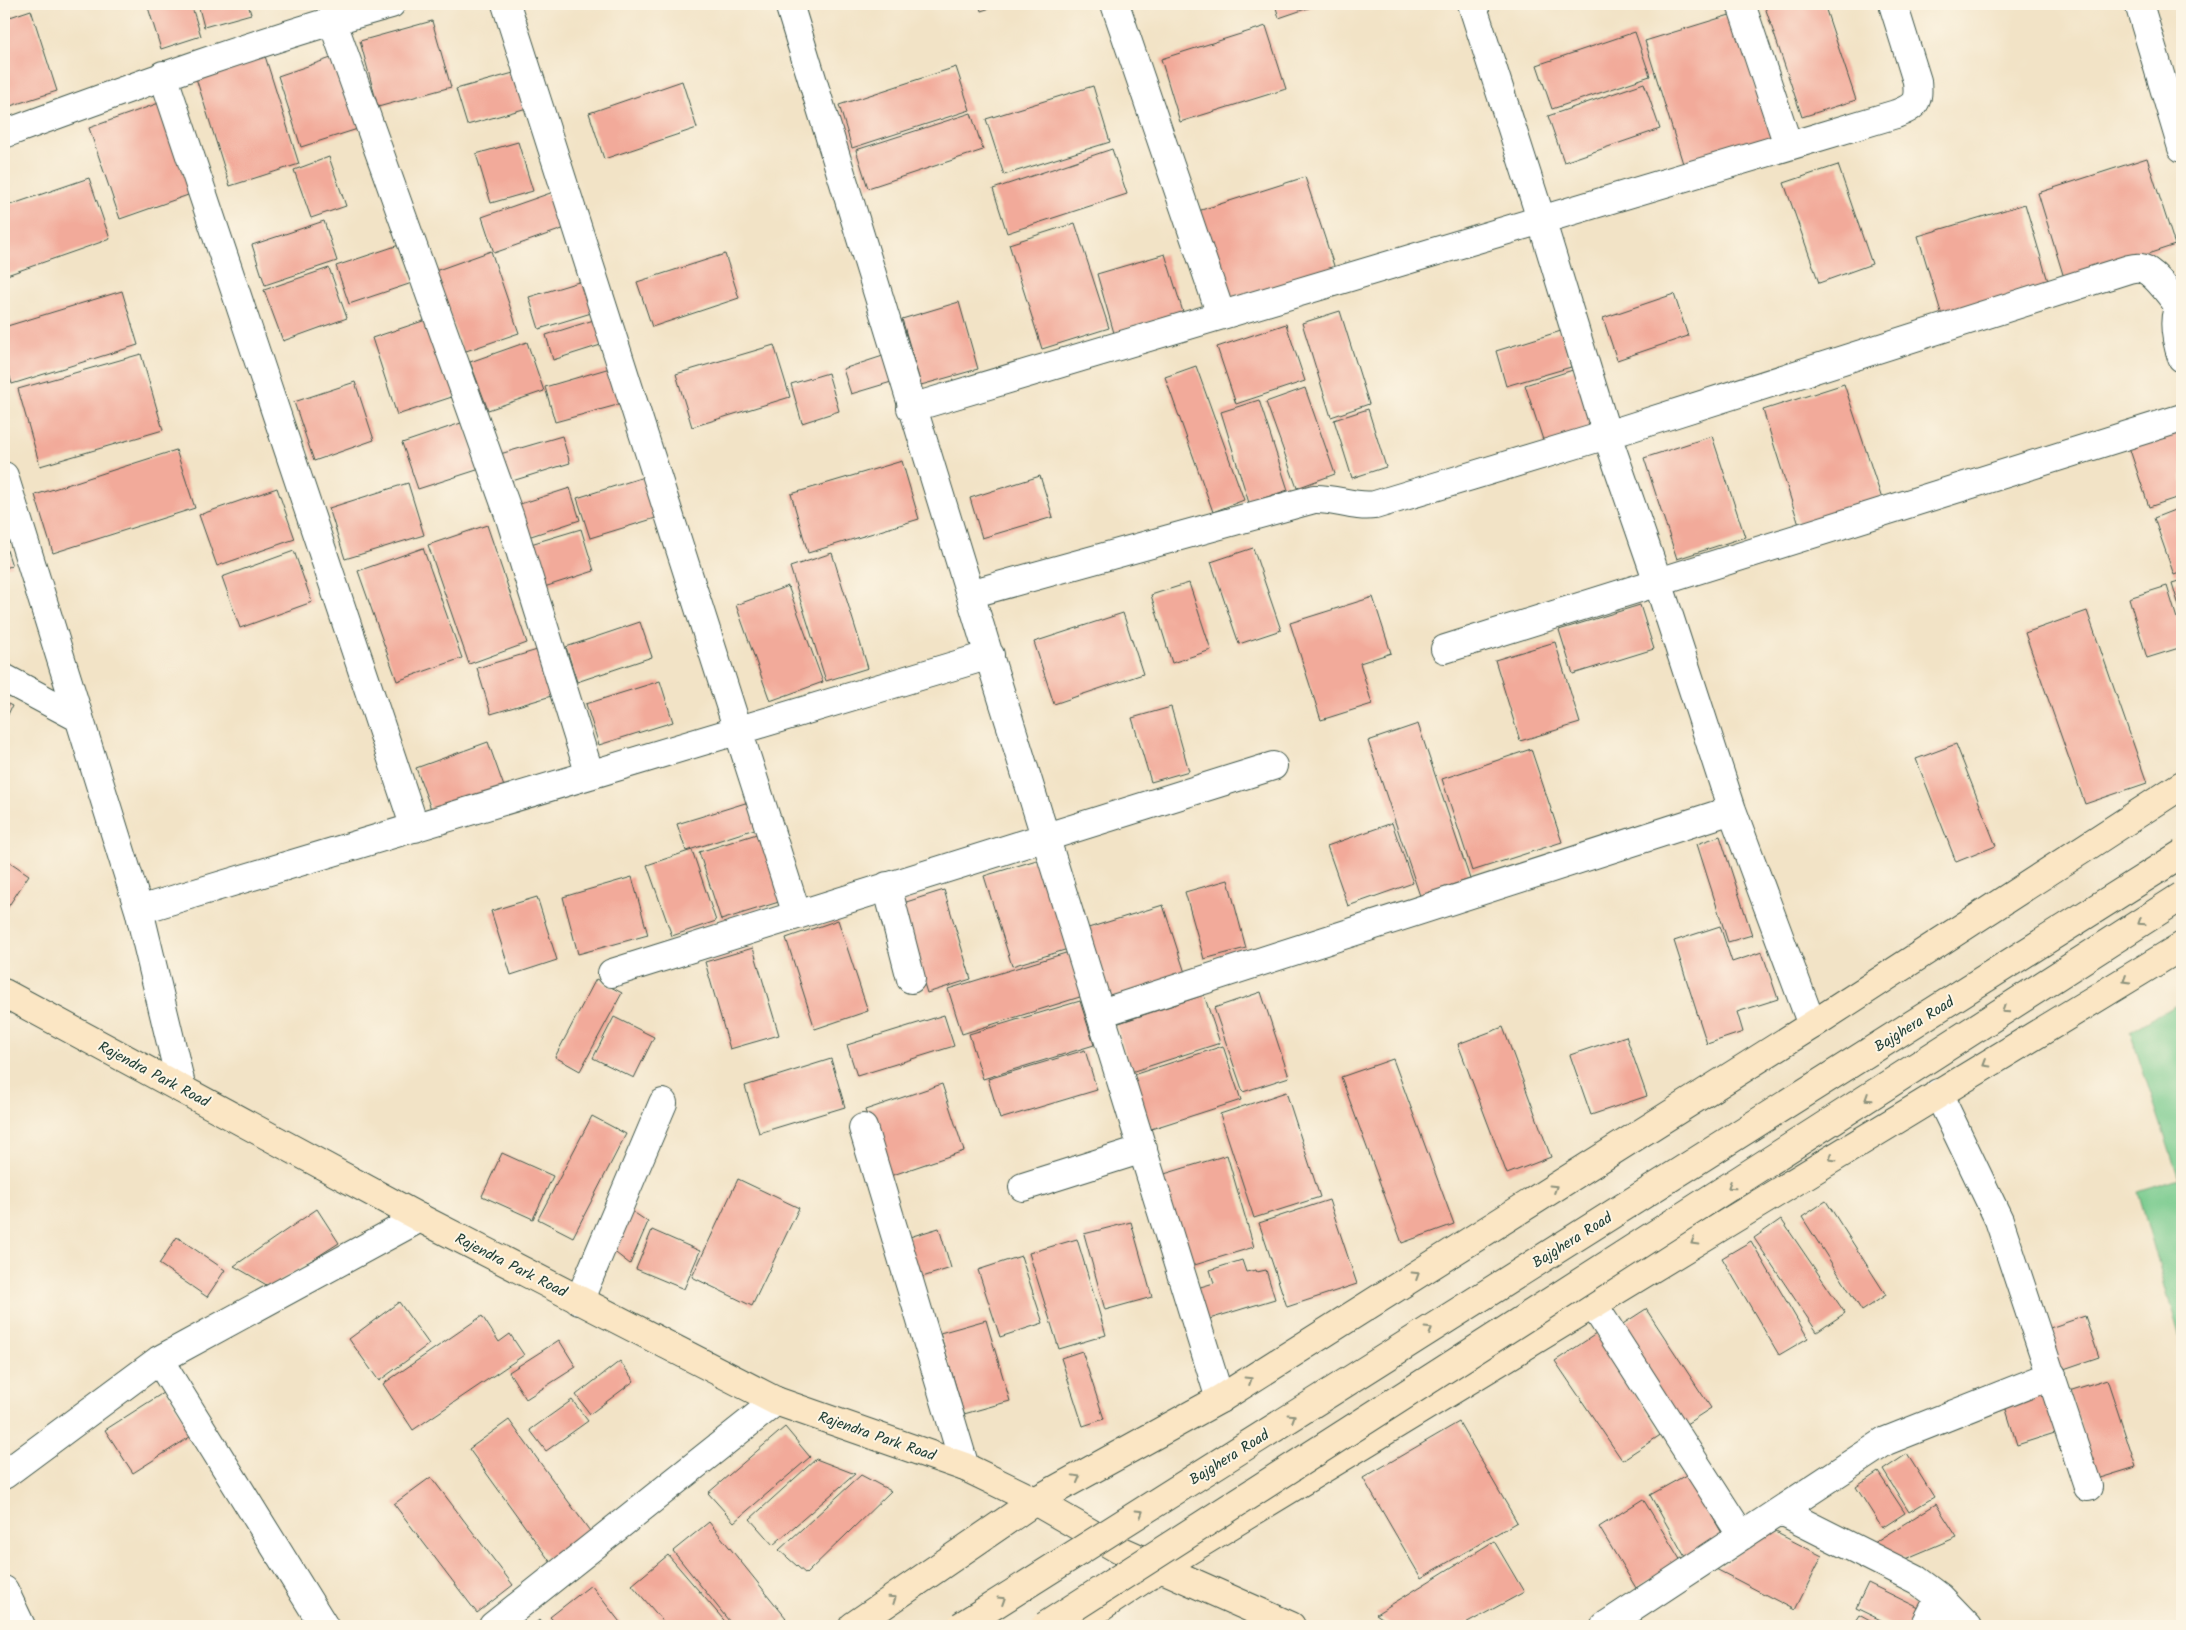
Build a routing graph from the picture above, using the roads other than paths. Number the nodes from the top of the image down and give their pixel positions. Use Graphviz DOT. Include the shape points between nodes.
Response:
graph roads {
  1 [pos="391,4"];
  2 [pos="506,4"];
  3 [pos="788,4"];
  4 [pos="1115,4"];
  5 [pos="1472,4"];
  6 [pos="1741,4"];
  7 [pos="1892,4"];
  8 [pos="2139,4"];
  9 [pos="332,20"];
  10 [pos="163,75"];
  11 [pos="4,134"];
  12 [pos="1788,145"];
  13 [pos="2182,148"];
  14 [pos="1541,219"];
  15 [pos="2180,304"];
  16 [pos="1221,315"];
  17 [pos="2182,358"];
  18 [pos="910,408"];
  19 [pos="2182,418"];
  20 [pos="1607,435"];
  21 [pos="4,476"];
  22 [pos="1658,582"];
  23 [pos="970,594"];
  24 [pos="1445,649"];
  25 [pos="990,655"];
  26 [pos="4,678"];
  27 [pos="79,718"];
  28 [pos="738,731"];
  29 [pos="1273,766"];
  30 [pos="590,775"];
  31 [pos="2182,785"];
  32 [pos="1732,810"];
  33 [pos="415,828"];
  34 [pos="1046,836"];
  35 [pos="2182,854"];
  36 [pos="887,886"];
  37 [pos="2182,896"];
  38 [pos="139,910"];
  39 [pos="797,915"];
  40 [pos="2182,946"];
  41 [pos="612,973"];
  42 [pos="911,979"];
  43 [pos="4,992"];
  44 [pos="1101,1013"];
  45 [pos="1812,1025"];
  46 [pos="182,1089"];
  47 [pos="1938,1093"];
  48 [pos="663,1102"];
  49 [pos="863,1128"];
  50 [pos="1143,1149"];
  51 [pos="1023,1186"];
  52 [pos="420,1218"];
  53 [pos="578,1301"];
  54 [pos="1593,1304"];
  55 [pos="159,1360"];
  56 [pos="2052,1375"];
  57 [pos="1220,1399"];
  58 [pos="776,1401"];
  59 [pos="965,1467"];
  60 [pos="4,1476"];
  61 [pos="2088,1487"];
  62 [pos="1035,1501"];
  63 [pos="1780,1511"];
  64 [pos="1742,1536"];
  65 [pos="1160,1568"];
  66 [pos="4,1590"];
  67 [pos="1940,1597"];
  68 [pos="21,1626"];
  69 [pos="324,1626"];
  70 [pos="493,1626"];
  71 [pos="852,1626"];
  72 [pos="961,1626"];
  73 [pos="1045,1626"];
  74 [pos="1073,1626"];
  75 [pos="1291,1626"];
  76 [pos="1605,1626"];
  77 [pos="1925,1626"];
  78 [pos="1968,1626"];
  1 -- 9 [label="street"];
  2 -- 28 [label="street"];
  3 -- 18 [label="street"];
  4 -- 16 [label="street"];
  5 -- 14 [label="street"];
  6 -- 12 [label="street"];
  7 -- 12 [label="street" via="1917,81 1917,102 1896,114"];
  8 -- 13 [label="street"];
  9 -- 10 [label="street"];
  9 -- 30 [label="street" via="509,515"];
  10 -- 11 [label="street"];
  10 -- 33 [label="street"];
  12 -- 14 [label="street"];
  14 -- 16 [label="street"];
  14 -- 20 [label="street"];
  15 -- 17 [label="street" via="2175,335"];
  15 -- 20 [label="street" via="2149,273 2141,268 2129,269"];
  16 -- 18 [label="street"];
  18 -- 23 [label="street"];
  19 -- 22 [label="street"];
  20 -- 22 [label="street"];
  20 -- 23 [label="street" via="1375,505 1307,500"];
  21 -- 27 [label="street"];
  22 -- 24 [label="street"];
  22 -- 32 [label="street"];
  23 -- 25 [label="street"];
  25 -- 28 [label="street"];
  25 -- 34 [label="street"];
  26 -- 27 [label="street"];
  27 -- 38 [label="street"];
  28 -- 30 [label="street"];
  28 -- 39 [label="street"];
  29 -- 34 [label="street"];
  30 -- 33 [label="street"];
  31 -- 45 [label="street"];
  32 -- 44 [label="street"];
  32 -- 45 [label="street"];
  33 -- 38 [label="street"];
  34 -- 36 [label="street"];
  34 -- 44 [label="street"];
  72 -- 35 [label="street, Bajghera Road, one-way, bridge"];
  36 -- 39 [label="street"];
  36 -- 42 [label="street"];
  37 -- 73 [label="street, one-way, bridge"];
  38 -- 46 [label="street"];
  39 -- 41 [label="street"];
  40 -- 47 [label="street, one-way"];
  43 -- 46 [label="street, Rajendra Park Road"];
  44 -- 50 [label="street"];
  57 -- 45 [label="street, one-way"];
  46 -- 52 [label="street, Rajendra Park Road"];
  47 -- 54 [label="street, one-way"];
  47 -- 56 [label="street" via="1999,1220"];
  48 -- 53 [label="street"];
  49 -- 59 [label="street"];
  50 -- 51 [label="street"];
  50 -- 57 [label="street"];
  52 -- 53 [label="street, Rajendra Park Road"];
  52 -- 55 [label="street"];
  53 -- 58 [label="street, Rajendra Park Road"];
  54 -- 64 [label="street"];
  54 -- 65 [label="street"];
  55 -- 60 [label="street"];
  55 -- 69 [label="street"];
  56 -- 61 [label="street"];
  56 -- 63 [label="street" via="1886,1441"];
  62 -- 57 [label="street, one-way"];
  58 -- 59 [label="street, Rajendra Park Road"];
  58 -- 70 [label="street"];
  59 -- 62 [label="street, Rajendra Park Road"];
  62 -- 65 [label="street, Rajendra Park Road" via="1120,1550"];
  71 -- 62 [label="street, one-way"];
  63 -- 64 [label="street"];
  63 -- 67 [label="street" via="1917,1580"];
  64 -- 76 [label="street"];
  65 -- 74 [label="street"];
  65 -- 75 [label="street, Rajendra Park Road"];
  66 -- 68 [label="street"];
  67 -- 77 [label="street"];
  67 -- 78 [label="street"];
}
